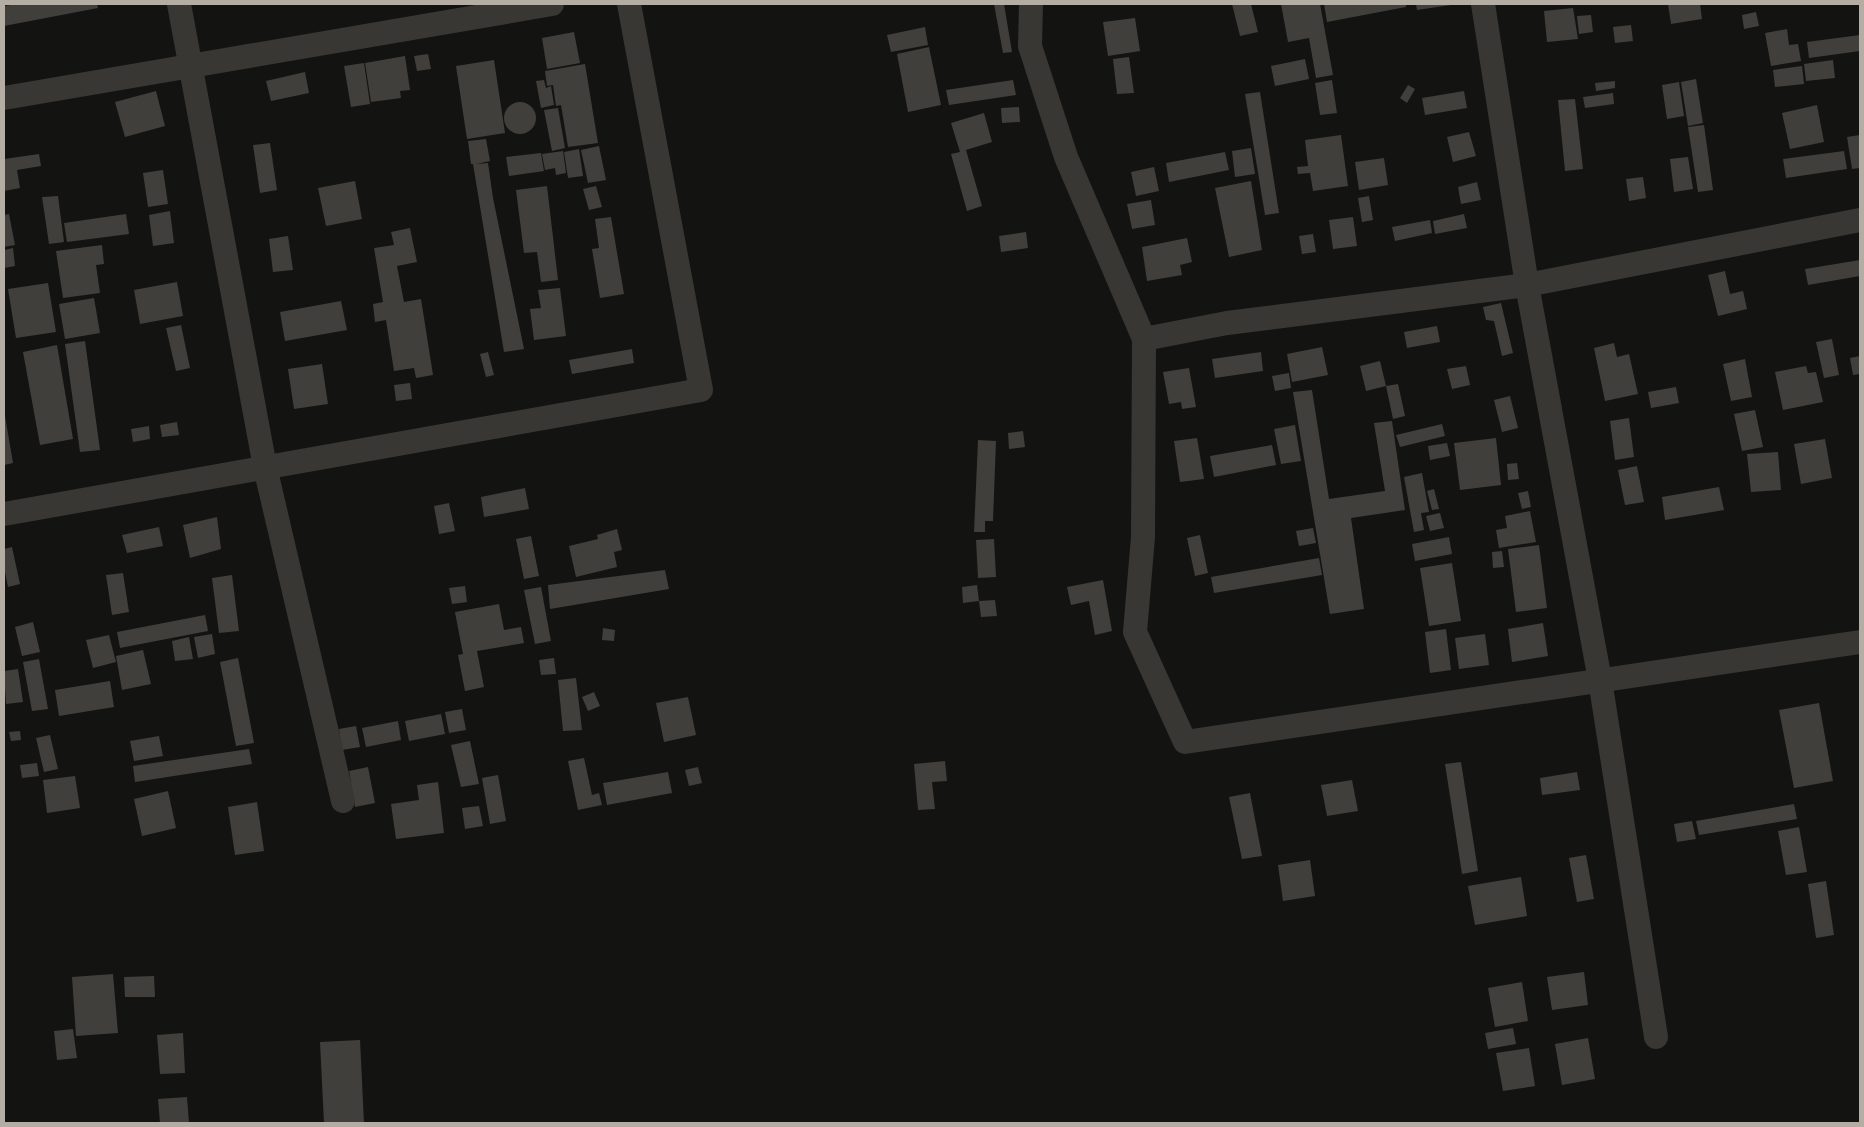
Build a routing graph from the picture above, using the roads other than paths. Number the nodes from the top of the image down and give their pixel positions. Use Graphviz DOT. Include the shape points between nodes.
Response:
graph roads {
  1 [pos="179,4"];
  2 [pos="552,4"];
  3 [pos="629,4"];
  4 [pos="1031,4"];
  5 [pos="1483,4"];
  6 [pos="191,66"];
  7 [pos="4,98"];
  8 [pos="1860,220"];
  9 [pos="1527,285"];
  10 [pos="1144,339"];
  11 [pos="265,468"];
  12 [pos="4,514"];
  13 [pos="1860,642"];
  14 [pos="1600,680"];
  15 [pos="343,802"];
  16 [pos="1656,1037"];
  1 -- 6 [label="street"];
  2 -- 6 [label="street"];
  3 -- 11 [label="street" via="702,390"];
  4 -- 10 [label="street" via="1030,46 1066,157"];
  5 -- 9 [label="street"];
  6 -- 7 [label="street"];
  6 -- 11 [label="street"];
  8 -- 9 [label="street"];
  9 -- 10 [label="street" via="1227,323"];
  9 -- 14 [label="street"];
  10 -- 14 [label="street" via="1142,537 1135,632 1185,742"];
  11 -- 12 [label="street"];
  11 -- 15 [label="street"];
  13 -- 14 [label="street"];
  14 -- 16 [label="street"];
}
